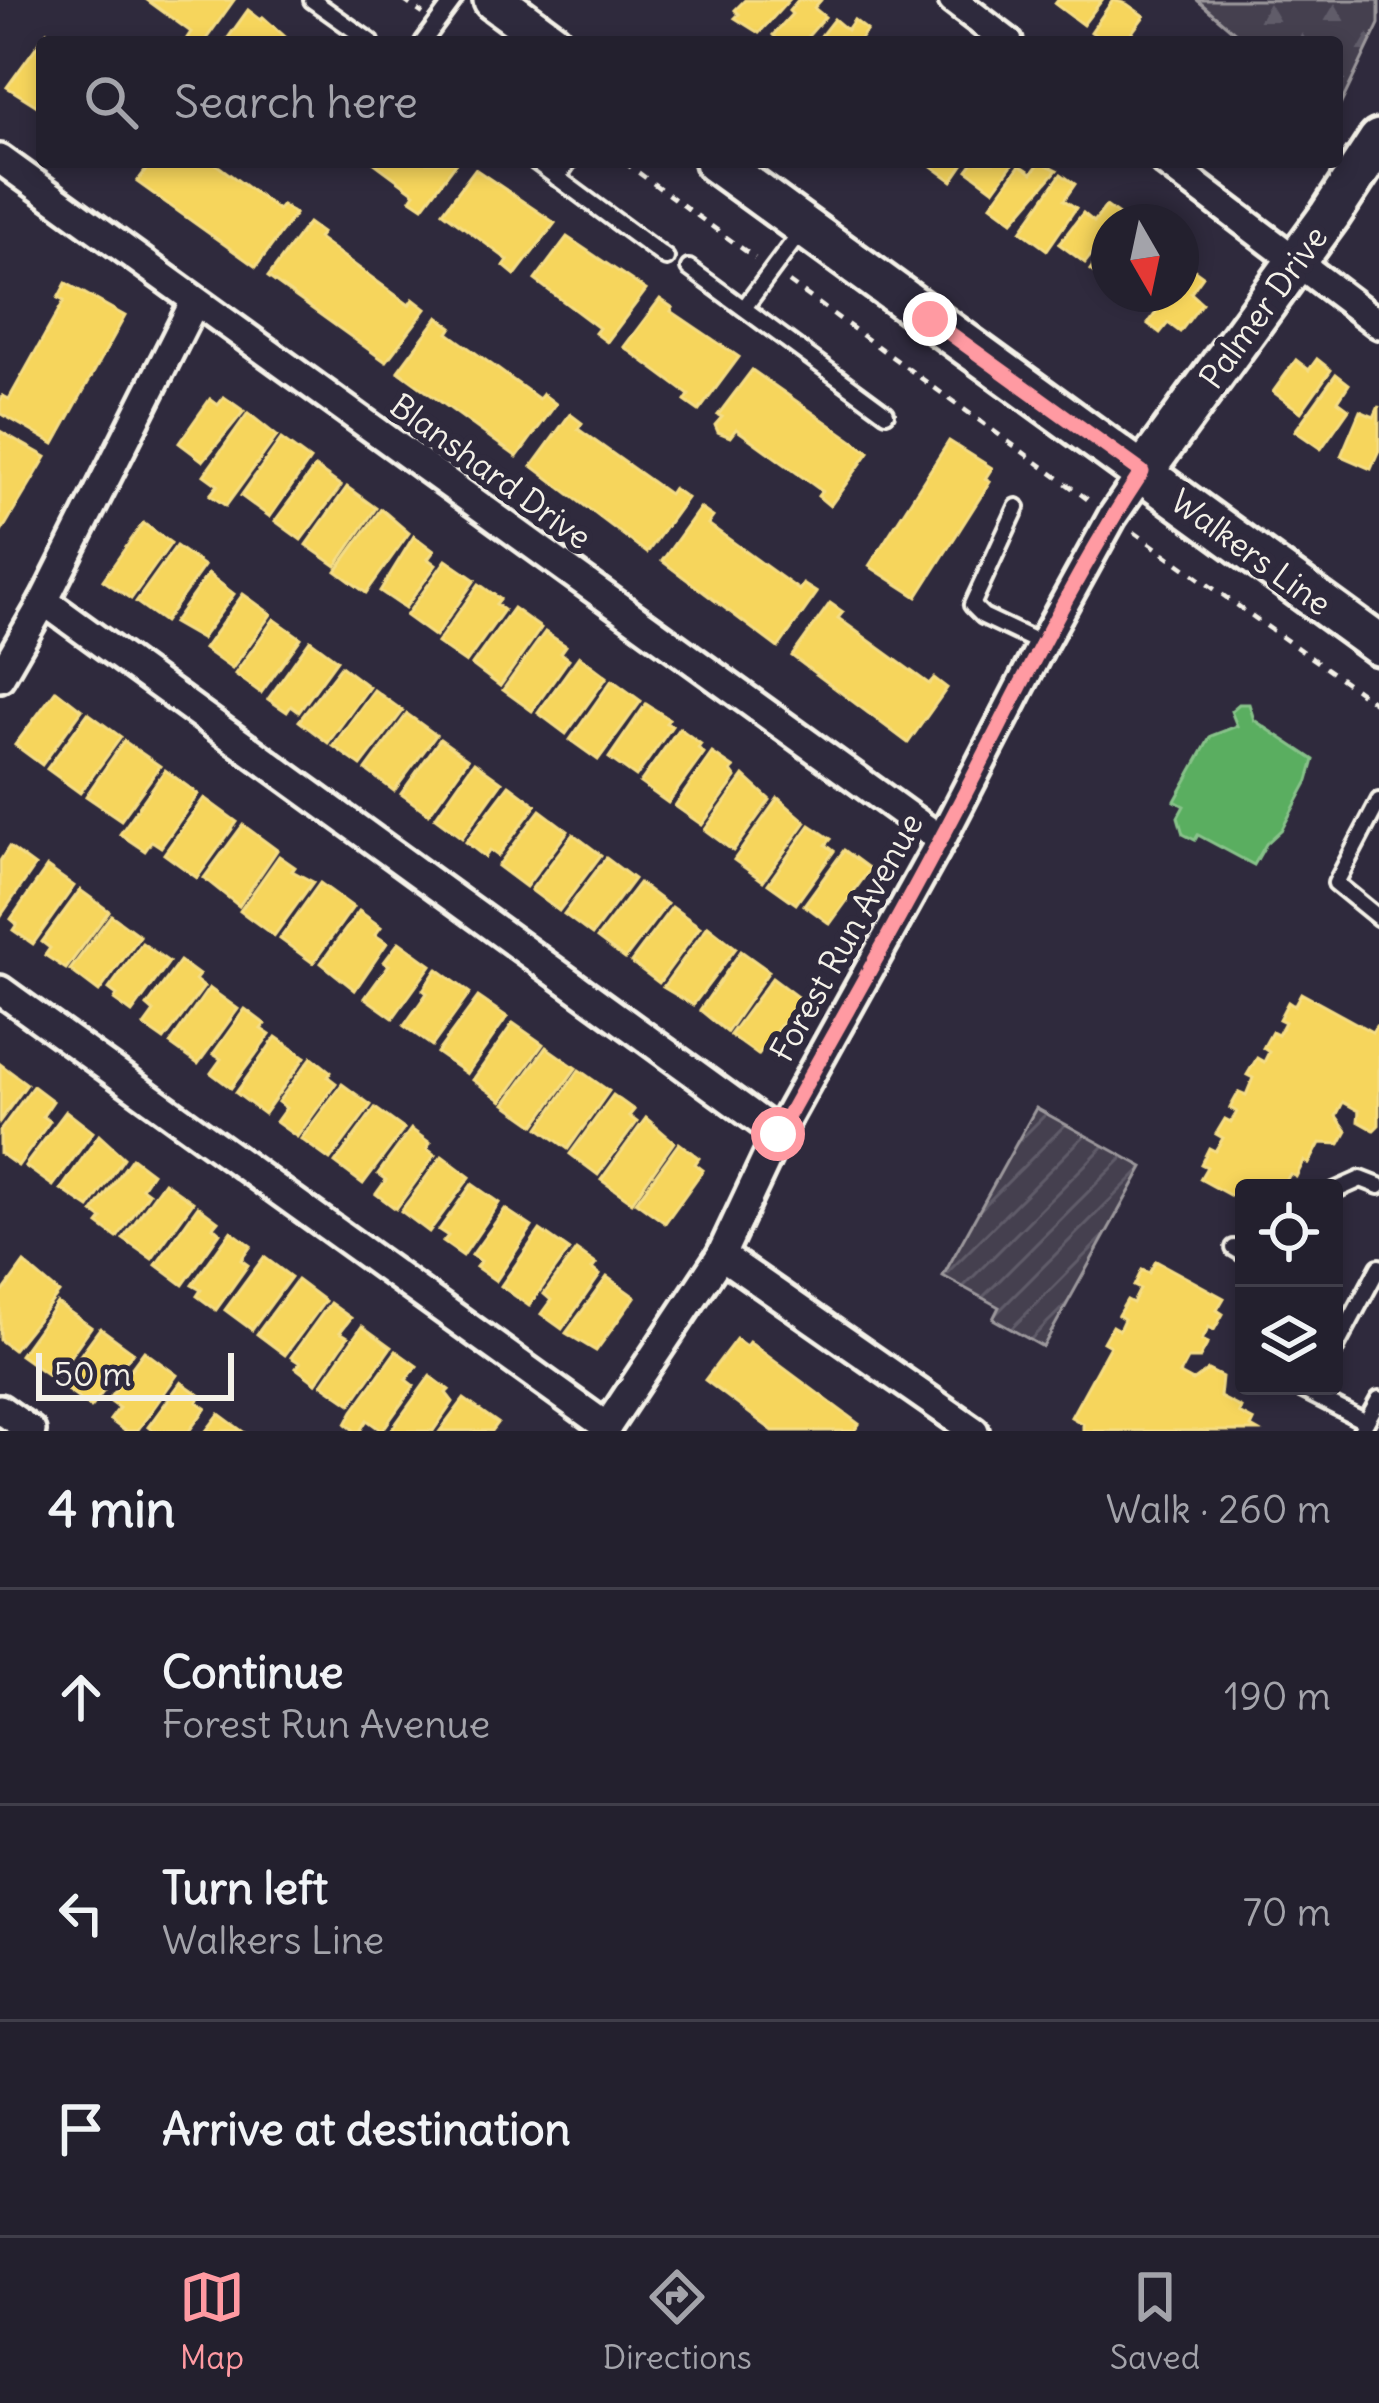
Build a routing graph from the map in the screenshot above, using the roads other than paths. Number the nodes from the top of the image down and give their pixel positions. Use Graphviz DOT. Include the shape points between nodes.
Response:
graph roads {
  1 [pos="312,0"];
  2 [pos="454,0"];
  3 [pos="494,0"];
  4 [pos="953,0"];
  5 [pos="363,36"];
  6 [pos="427,36"];
  7 [pos="543,36"];
  8 [pos="1000,36"];
  9 [pos="1379,140"];
  10 [pos="0,159"];
  11 [pos="544,168"];
  12 [pos="564,168"];
  13 [pos="724,168"];
  14 [pos="1174,168"];
  15 [pos="557,178"];
  16 [pos="804,227"];
  17 [pos="666,259"];
  18 [pos="1295,262"];
  19 [pos="689,268"];
  20 [pos="194,303"];
  21 [pos="744,308"];
  22 [pos="1379,323"];
  23 [pos="886,412"];
  24 [pos="1142,472"];
  25 [pos="1017,507"];
  26 [pos="44,601"];
  27 [pos="1042,644"];
  28 [pos="1379,646"];
  29 [pos="0,677"];
  30 [pos="1379,801"];
  31 [pos="941,840"];
  32 [pos="1379,918"];
  33 [pos="0,990"];
  34 [pos="778,1134"];
  35 [pos="1379,1186"];
  36 [pos="1343,1187"];
  37 [pos="721,1255"];
  38 [pos="1379,1268"];
  39 [pos="1343,1334"];
  40 [pos="1318,1395"];
  41 [pos="1379,1399"];
  42 [pos="0,1408"];
  43 [pos="1364,1426"];
  44 [pos="605,1429"];
  45 [pos="31,1431"];
  46 [pos="974,1431"];
  1 -- 5 [label="lane"];
  2 -- 6 [label="lane"];
  3 -- 7 [label="main road"];
  4 -- 8 [label="street"];
  9 -- 18 [label="main road, Palmer Drive"];
  10 -- 20 [label="street, Blanshard Drive"];
  11 -- 15 [label="lane"];
  12 -- 15 [label="lane"];
  13 -- 16 [label="main road, Walkers Line"];
  14 -- 18 [label="street"];
  15 -- 17 [label="lane"];
  16 -- 21 [label="lane"];
  16 -- 24 [label="main road, Walkers Line"];
  18 -- 22 [label="street"];
  18 -- 24 [label="main road, Palmer Drive"];
  19 -- 21 [label="lane"];
  20 -- 26 [label="street"];
  20 -- 31 [label="street, Blanshard Drive"];
  21 -- 23 [label="lane"];
  24 -- 27 [label="street, Forest Run Avenue"];
  24 -- 28 [label="main road, Walkers Line"];
  25 -- 27 [label="lane" via="972,605"];
  26 -- 29 [label="street"];
  26 -- 34 [label="street"];
  27 -- 31 [label="street, Forest Run Avenue"];
  30 -- 32 [label="lane" via="1336,883"];
  31 -- 34 [label="street, Forest Run Avenue"];
  33 -- 44 [label="street"];
  34 -- 37 [label="street, Forest Run Avenue"];
  35 -- 36 [label="lane" via="1361,1179"];
  37 -- 44 [label="street, Forest Run Avenue"];
  37 -- 46 [label="street"];
  38 -- 39 [label="lane"];
  40 -- 43 [label="lane"];
  41 -- 43 [label="lane"];
  42 -- 45 [label="street"];
}
